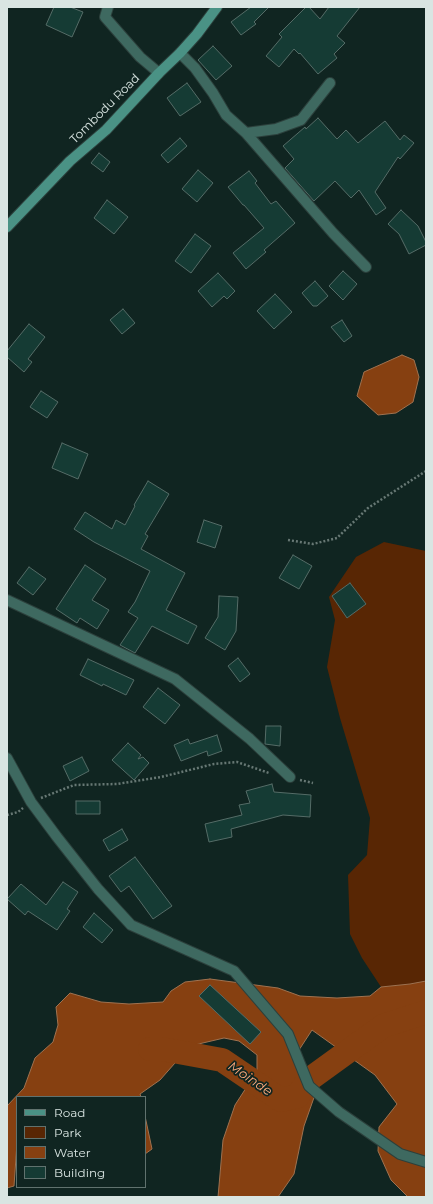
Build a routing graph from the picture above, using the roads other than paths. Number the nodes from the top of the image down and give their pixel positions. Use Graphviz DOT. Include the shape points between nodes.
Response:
graph roads {
  1 [pos="108,7"];
  2 [pos="217,7"];
  3 [pos="180,54"];
  4 [pos="160,73"];
  5 [pos="330,83"];
  6 [pos="246,133"];
  7 [pos="7,227"];
  8 [pos="366,267"];
  9 [pos="7,600"];
  10 [pos="7,758"];
  11 [pos="290,777"];
  12 [pos="426,1162"];
  1 -- 4 [label="street" via="105,17 140,56"];
  2 -- 3 [label="main road, Tombodu Road"];
  3 -- 4 [label="main road, Tombodu Road"];
  3 -- 6 [label="street" via="195,68 214,93 226,115"];
  4 -- 7 [label="main road, Tombodu Road"];
  5 -- 6 [label="street" via="301,120 276,129"];
  6 -- 8 [label="street" via="332,233"];
  9 -- 11 [label="street" via="175,679 250,739"];
  10 -- 12 [label="street" via="31,802 98,889 131,925 234,971 288,1034 309,1086 339,1112 400,1154"];
}
